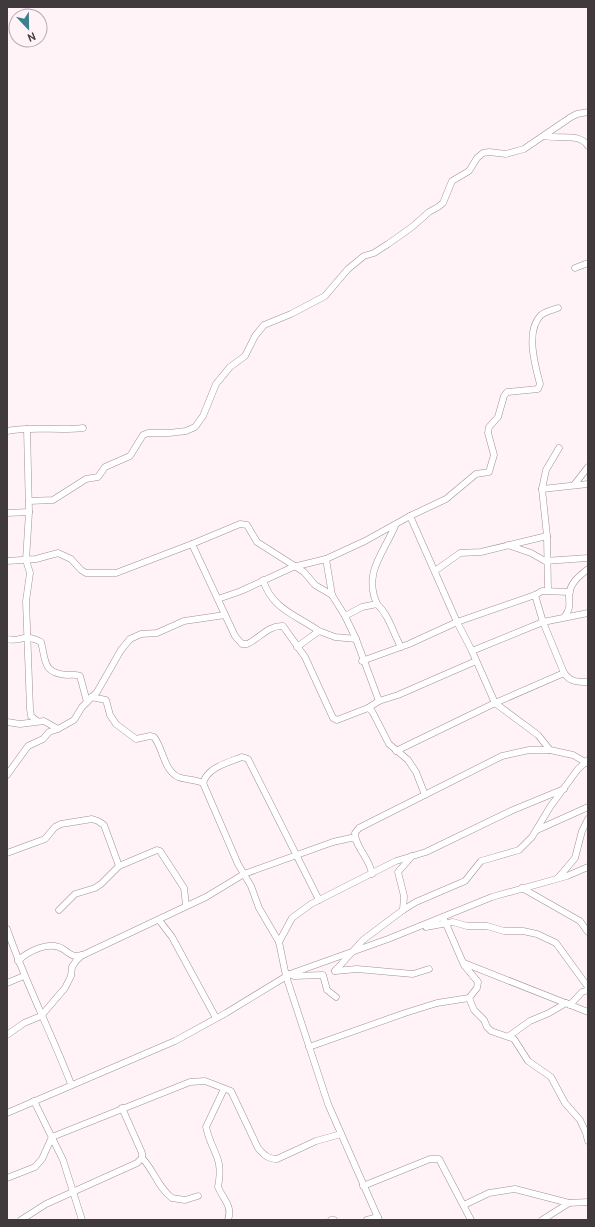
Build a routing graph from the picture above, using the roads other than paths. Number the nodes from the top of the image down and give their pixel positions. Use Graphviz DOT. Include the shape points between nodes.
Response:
graph roads {
  1 [pos="588,112"];
  2 [pos="546,136"];
  3 [pos="588,146"];
  4 [pos="588,263"];
  5 [pos="575,268"];
  6 [pos="558,308"];
  7 [pos="83,428"];
  8 [pos="27,429"];
  9 [pos="7,431"];
  10 [pos="559,448"];
  11 [pos="588,467"];
  12 [pos="588,484"];
  13 [pos="574,485"];
  14 [pos="542,489"];
  15 [pos="29,501"];
  16 [pos="29,512"];
  17 [pos="7,513"];
  18 [pos="410,516"];
  19 [pos="395,526"];
  20 [pos="547,536"];
  21 [pos="192,544"];
  22 [pos="508,545"];
  23 [pos="588,558"];
  24 [pos="326,559"];
  25 [pos="26,560"];
  26 [pos="7,561"];
  27 [pos="548,561"];
  28 [pos="293,567"];
  29 [pos="588,570"];
  30 [pos="435,571"];
  31 [pos="263,580"];
  32 [pos="548,590"];
  33 [pos="570,592"];
  34 [pos="332,595"];
  35 [pos="535,595"];
  36 [pos="218,599"];
  37 [pos="377,604"];
  38 [pos="588,612"];
  39 [pos="226,615"];
  40 [pos="345,616"];
  41 [pos="565,616"];
  42 [pos="457,622"];
  43 [pos="543,622"];
  44 [pos="319,631"];
  45 [pos="27,636"];
  46 [pos="7,639"];
  47 [pos="356,640"];
  48 [pos="297,647"];
  49 [pos="401,647"];
  50 [pos="472,651"];
  51 [pos="362,661"];
  52 [pos="476,661"];
  53 [pos="564,673"];
  54 [pos="588,682"];
  55 [pos="89,700"];
  56 [pos="379,701"];
  57 [pos="495,703"];
  58 [pos="368,708"];
  59 [pos="7,722"];
  60 [pos="37,722"];
  61 [pos="58,729"];
  62 [pos="550,750"];
  63 [pos="396,751"];
  64 [pos="587,762"];
  65 [pos="7,775"];
  66 [pos="203,783"];
  67 [pos="565,788"];
  68 [pos="425,795"];
  69 [pos="588,807"];
  70 [pos="588,819"];
  71 [pos="536,830"];
  72 [pos="355,839"];
  73 [pos="7,853"];
  74 [pos="296,855"];
  75 [pos="412,856"];
  76 [pos="119,866"];
  77 [pos="588,867"];
  78 [pos="244,874"];
  79 [pos="372,874"];
  80 [pos="558,878"];
  81 [pos="522,888"];
  82 [pos="319,900"];
  83 [pos="186,905"];
  84 [pos="59,910"];
  85 [pos="403,910"];
  86 [pos="443,917"];
  87 [pos="159,920"];
  88 [pos="446,924"];
  89 [pos="415,928"];
  90 [pos="7,929"];
  91 [pos="588,932"];
  92 [pos="279,942"];
  93 [pos="355,950"];
  94 [pos="83,955"];
  95 [pos="18,961"];
  96 [pos="464,962"];
  97 [pos="428,970"];
  98 [pos="288,975"];
  99 [pos="24,976"];
  100 [pos="7,983"];
  101 [pos="588,988"];
  102 [pos="336,998"];
  103 [pos="469,998"];
  104 [pos="568,1004"];
  105 [pos="588,1012"];
  106 [pos="41,1016"];
  107 [pos="216,1018"];
  108 [pos="7,1036"];
  109 [pos="509,1036"];
  110 [pos="309,1047"];
  111 [pos="71,1084"];
  112 [pos="224,1089"];
  113 [pos="34,1101"];
  114 [pos="122,1108"];
  115 [pos="7,1113"];
  116 [pos="341,1134"];
  117 [pos="52,1136"];
  118 [pos="588,1141"];
  119 [pos="142,1158"];
  120 [pos="7,1178"];
  121 [pos="364,1186"];
  122 [pos="73,1192"];
  123 [pos="198,1196"];
  124 [pos="588,1202"];
  125 [pos="570,1203"];
  126 [pos="464,1205"];
  127 [pos="378,1219"];
  128 [pos="21,1220"];
  129 [pos="82,1220"];
  130 [pos="228,1220"];
  131 [pos="367,1220"];
  132 [pos="471,1220"];
  133 [pos="542,1220"];
  1 -- 2 [label="street" via="577,114"];
  2 -- 3 [label="street" via="576,138"];
  2 -- 15 [label="street" via="517,151 506,154 489,152 477,158 470,171 452,181 443,203 385,246 364,256 348,269 325,296 264,325 245,356 230,367 216,384 203,416 195,427 169,433 148,433 143,436 130,456 104,467 98,477 86,479 53,500"];
  4 -- 5 [label="street"];
  6 -- 18 [label="street" via="544,312 535,326 532,353 540,384 538,389 507,392 498,417 489,427 488,433 494,455 489,472 476,474 446,498"];
  7 -- 8 [label="street"];
  8 -- 9 [label="street"];
  8 -- 15 [label="street"];
  10 -- 14 [label="street" via="546,470"];
  11 -- 13 [label="street"];
  12 -- 13 [label="street"];
  13 -- 14 [label="street"];
  14 -- 20 [label="street"];
  15 -- 16 [label="street"];
  16 -- 17 [label="street"];
  16 -- 25 [label="street"];
  18 -- 19 [label="street"];
  18 -- 30 [label="street"];
  19 -- 24 [label="street"];
  19 -- 37 [label="street" via="373,571 372,594"];
  20 -- 22 [label="street"];
  20 -- 27 [label="street"];
  21 -- 25 [label="street" via="116,573 86,573 71,559 58,553"];
  21 -- 28 [label="street" via="233,526 247,525 257,542"];
  21 -- 36 [label="street"];
  22 -- 27 [label="street"];
  22 -- 30 [label="street" via="481,552 460,553"];
  23 -- 27 [label="street"];
  24 -- 28 [label="street"];
  24 -- 34 [label="street"];
  25 -- 26 [label="street"];
  25 -- 45 [label="street" via="30,574 26,601"];
  27 -- 32 [label="street"];
  28 -- 31 [label="street"];
  28 -- 34 [label="street" via="304,572 315,585"];
  29 -- 33 [label="street" via="578,577"];
  30 -- 42 [label="street"];
  31 -- 36 [label="street"];
  31 -- 44 [label="street" via="272,600 285,611"];
  32 -- 33 [label="street"];
  32 -- 35 [label="street"];
  33 -- 41 [label="street" via="570,607"];
  34 -- 40 [label="street"];
  35 -- 42 [label="street"];
  35 -- 43 [label="street"];
  36 -- 39 [label="street"];
  37 -- 40 [label="street" via="362,607"];
  37 -- 49 [label="street" via="384,611"];
  38 -- 41 [label="street"];
  39 -- 48 [label="street" via="235,636 242,644 253,641 266,631 283,626"];
  39 -- 55 [label="street" via="184,621 157,633 140,634 130,639 102,685"];
  40 -- 47 [label="street"];
  41 -- 43 [label="street"];
  42 -- 49 [label="street"];
  42 -- 50 [label="street"];
  43 -- 50 [label="street"];
  43 -- 53 [label="street"];
  44 -- 47 [label="street" via="335,637"];
  44 -- 48 [label="street"];
  45 -- 46 [label="street"];
  45 -- 55 [label="street" via="41,642 44,660 50,670 80,676"];
  45 -- 60 [label="street" via="30,709 31,716"];
  47 -- 51 [label="street"];
  48 -- 58 [label="street" via="305,657 333,718 342,719"];
  49 -- 51 [label="street"];
  50 -- 52 [label="street"];
  51 -- 56 [label="street"];
  52 -- 56 [label="street" via="398,696"];
  52 -- 57 [label="street"];
  53 -- 54 [label="street" via="574,682"];
  53 -- 57 [label="street"];
  55 -- 61 [label="street" via="74,720"];
  55 -- 66 [label="street" via="106,700 110,715 116,724 136,739 154,736 168,769 173,774"];
  56 -- 58 [label="street"];
  57 -- 62 [label="street" via="538,735"];
  57 -- 63 [label="street"];
  58 -- 63 [label="street" via="372,711 382,735"];
  59 -- 60 [label="street"];
  60 -- 61 [label="street" via="44,721"];
  61 -- 65 [label="street" via="28,746"];
  62 -- 64 [label="street" via="573,755"];
  62 -- 68 [label="street" via="529,750 502,756"];
  63 -- 68 [label="street" via="408,760 416,772"];
  64 -- 67 [label="street"];
  66 -- 74 [label="street" via="206,775 215,768 242,757 248,759"];
  66 -- 78 [label="street"];
  67 -- 71 [label="street"];
  67 -- 75 [label="street" via="426,852"];
  68 -- 72 [label="street" via="359,828 355,833"];
  69 -- 71 [label="street"];
  70 -- 80 [label="street" via="575,858"];
  71 -- 85 [label="street" via="519,850 481,862 466,881"];
  72 -- 74 [label="street" via="333,842"];
  72 -- 79 [label="street" via="371,865"];
  73 -- 76 [label="street" via="45,839 61,824 92,819 104,825"];
  74 -- 78 [label="street"];
  74 -- 82 [label="street"];
  75 -- 79 [label="street" via="396,861"];
  75 -- 85 [label="street" via="398,872 404,896"];
  76 -- 83 [label="street" via="149,852 160,851 184,888"];
  76 -- 84 [label="street" via="101,884 75,894"];
  77 -- 80 [label="street"];
  78 -- 83 [label="street" via="206,897"];
  78 -- 92 [label="street" via="252,886 259,908"];
  79 -- 82 [label="street"];
  80 -- 81 [label="street"];
  81 -- 86 [label="street"];
  81 -- 91 [label="street" via="580,921"];
  82 -- 92 [label="street" via="292,918"];
  83 -- 87 [label="street"];
  85 -- 93 [label="street"];
  86 -- 88 [label="street"];
  86 -- 89 [label="street"];
  87 -- 94 [label="street"];
  87 -- 107 [label="street" via="172,937"];
  88 -- 89 [label="street"];
  88 -- 96 [label="street"];
  88 -- 101 [label="street" via="453,922 537,934 556,943"];
  89 -- 93 [label="street"];
  90 -- 95 [label="street"];
  92 -- 98 [label="street"];
  93 -- 97 [label="street" via="336,971 358,969 413,974"];
  93 -- 98 [label="street"];
  94 -- 95 [label="street" via="74,957 56,946 26,954"];
  94 -- 106 [label="street" via="76,960 64,988"];
  95 -- 99 [label="street"];
  96 -- 103 [label="street" via="478,982 477,988"];
  96 -- 104 [label="street"];
  98 -- 102 [label="street" via="323,975 327,990"];
  98 -- 107 [label="street"];
  98 -- 110 [label="street"];
  99 -- 100 [label="street"];
  99 -- 106 [label="street"];
  101 -- 104 [label="street"];
  103 -- 109 [label="street" via="474,1010 491,1031"];
  103 -- 110 [label="street" via="437,1003"];
  104 -- 105 [label="street"];
  104 -- 109 [label="street" via="530,1021"];
  106 -- 108 [label="street" via="24,1023"];
  106 -- 111 [label="street"];
  107 -- 111 [label="street" via="175,1041"];
  109 -- 118 [label="street" via="514,1039 528,1061 551,1077 565,1103 580,1120"];
  110 -- 116 [label="street"];
  111 -- 113 [label="street"];
  112 -- 114 [label="street" via="205,1081 194,1081"];
  112 -- 116 [label="street" via="231,1091 235,1097 264,1156 277,1159 316,1141"];
  112 -- 130 [label="street" via="206,1127 220,1163 218,1187 228,1204"];
  113 -- 115 [label="street"];
  113 -- 117 [label="street"];
  114 -- 117 [label="street"];
  114 -- 119 [label="street"];
  116 -- 121 [label="street"];
  117 -- 120 [label="street" via="42,1159 35,1167"];
  117 -- 122 [label="street"];
  119 -- 122 [label="street" via="137,1163"];
  119 -- 123 [label="street" via="172,1198 185,1200"];
  121 -- 126 [label="street" via="430,1159 439,1158"];
  121 -- 127 [label="street"];
  122 -- 128 [label="street" via="46,1204"];
  122 -- 129 [label="street"];
  124 -- 125 [label="street"];
  125 -- 126 [label="street" via="515,1189 489,1192"];
  125 -- 133 [label="street"];
  126 -- 132 [label="street"];
  127 -- 131 [label="street"];
}
